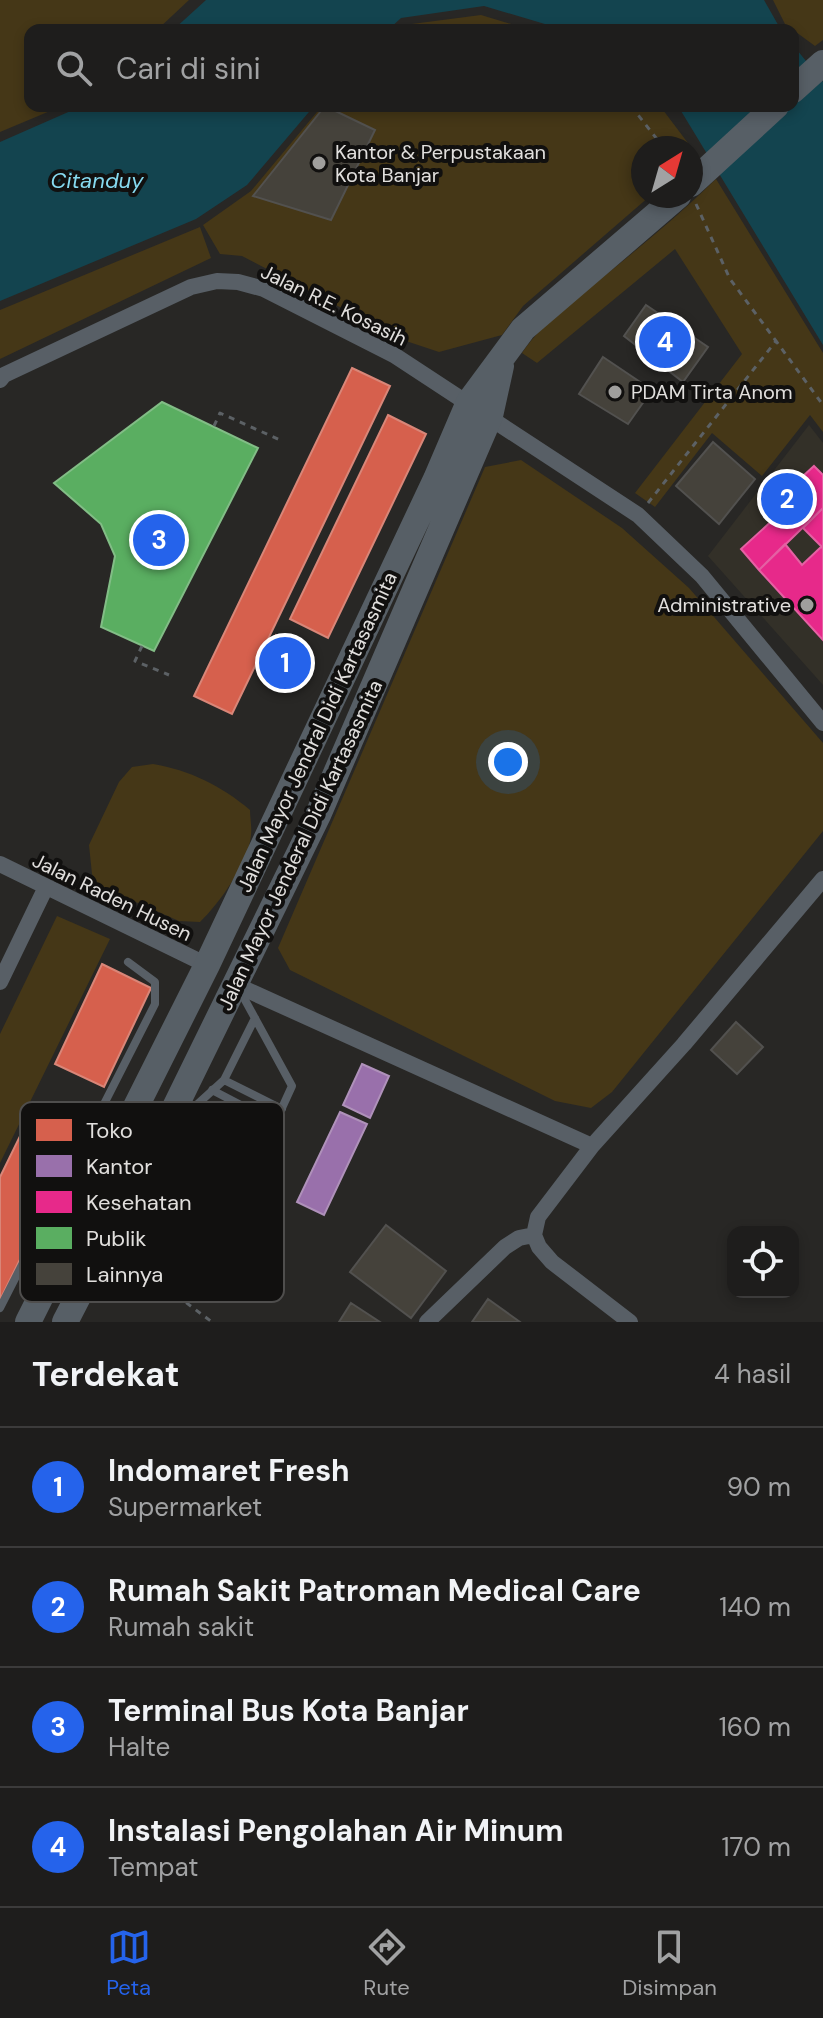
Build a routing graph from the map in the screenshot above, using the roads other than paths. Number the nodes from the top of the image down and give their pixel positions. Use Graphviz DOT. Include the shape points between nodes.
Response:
graph roads {
  1 [pos="823,63"];
  2 [pos="799,85"];
  3 [pos="769,112"];
  4 [pos="703,173"];
  5 [pos="665,208"];
  6 [pos="0,380"];
  7 [pos="480,409"];
  8 [pos="823,723"];
  9 [pos="0,864"];
  10 [pos="823,879"];
  11 [pos="46,887"];
  12 [pos="128,962"];
  13 [pos="207,965"];
  14 [pos="0,982"];
  15 [pos="236,985"];
  16 [pos="255,1018"];
  17 [pos="224,1080"];
  18 [pos="212,1090"];
  19 [pos="104,1102"];
  20 [pos="138,1102"];
  21 [pos="182,1102"];
  22 [pos="199,1102"];
  23 [pos="235,1102"];
  24 [pos="268,1102"];
  25 [pos="284,1104"];
  26 [pos="592,1146"];
  27 [pos="534,1235"];
  28 [pos="20,1268"];
  29 [pos="38,1302"];
  30 [pos="75,1302"];
  31 [pos="0,1308"];
  32 [pos="28,1322"];
  33 [pos="65,1322"];
  34 [pos="427,1322"];
  35 [pos="630,1322"];
  1 -- 2 [label="main road"];
  3 -- 4 [label="main road"];
  5 -- 7 [label="main road, Jalan Mayor Jenderal Didi Kartasasmita" via="523,329 504,355"];
  6 -- 7 [label="street, Jalan R.E. Kosasih" via="191,287 238,282 333,322"];
  7 -- 8 [label="street, Jalan R.E. Kosasih" via="638,515 699,573"];
  7 -- 13 [label="main road, Jalan Mayor Jendral Didi Kartasasmita" via="429,493"];
  7 -- 15 [label="main road, Jalan Mayor Jenderal Didi Kartasasmita" via="318,815"];
  9 -- 11 [label="street, Jalan Raden Husen"];
  10 -- 26 [label="street"];
  11 -- 13 [label="street, Jalan Raden Husen"];
  11 -- 14 [label="street"];
  12 -- 19 [label="lane" via="155,982 155,1004"];
  13 -- 20 [label="main road, Jalan Mayor Jendral Didi Kartasasmita"];
  15 -- 16 [label="lane"];
  15 -- 21 [label="main road, Jalan Mayor Jenderal Didi Kartasasmita"];
  15 -- 26 [label="street"];
  16 -- 17 [label="lane"];
  16 -- 25 [label="lane" via="292,1086"];
  17 -- 18 [label="lane"];
  17 -- 24 [label="lane"];
  18 -- 22 [label="lane"];
  18 -- 23 [label="lane"];
  26 -- 27 [label="street" via="538,1217"];
  27 -- 34 [label="street" via="505,1247"];
  27 -- 35 [label="street" via="552,1262"];
  28 -- 31 [label="lane"];
  29 -- 32 [label="main road, Jalan Mayor Jendral Didi Kartasasmita"];
  30 -- 33 [label="main road, Jalan Mayor Jenderal Didi Kartasasmita"];
}
